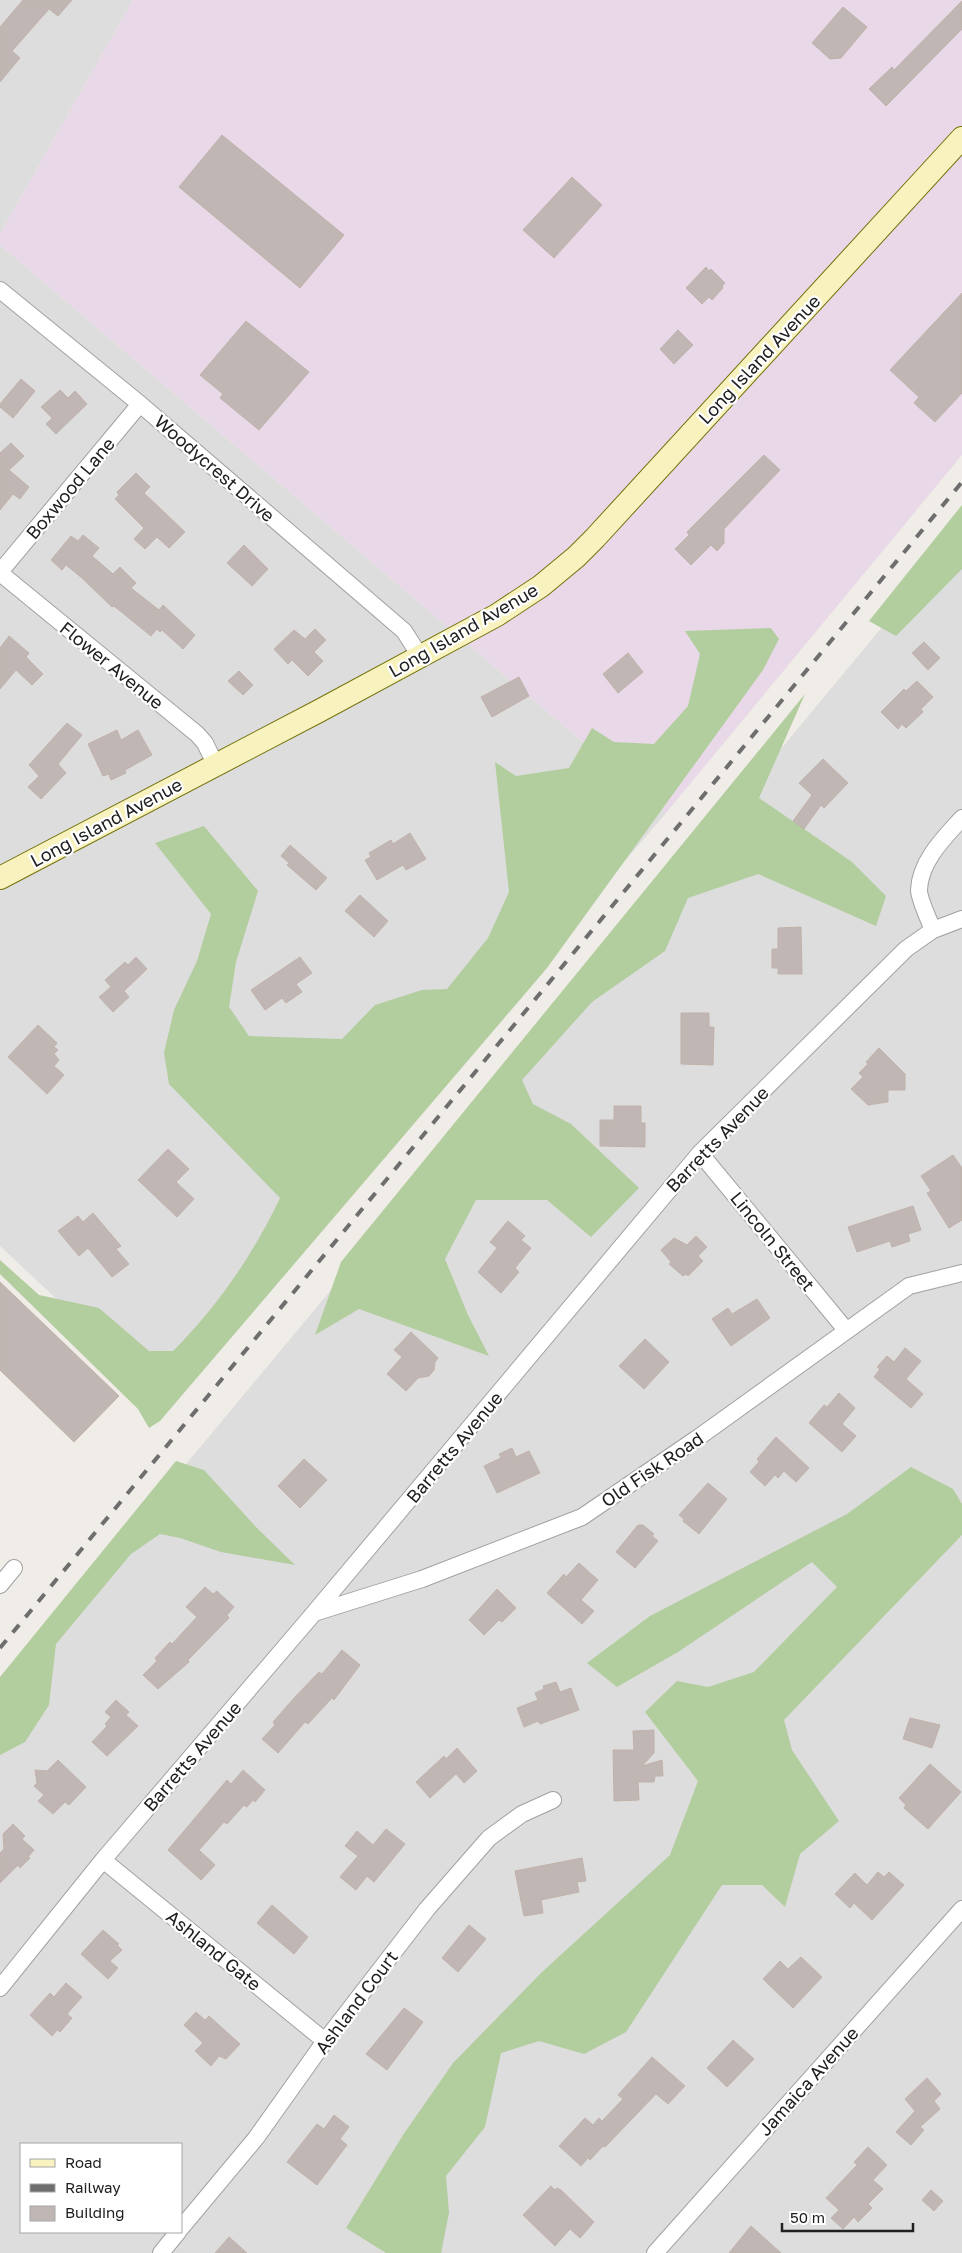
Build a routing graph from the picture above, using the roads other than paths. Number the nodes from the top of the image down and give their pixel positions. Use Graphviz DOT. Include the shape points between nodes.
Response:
graph roads {
  1 [pos="962,138"];
  2 [pos="0,290"];
  3 [pos="140,404"];
  4 [pos="0,573"];
  5 [pos="420,656"];
  6 [pos="216,764"];
  7 [pos="962,818"];
  8 [pos="0,878"];
  9 [pos="962,919"];
  10 [pos="933,930"];
  11 [pos="700,1153"];
  12 [pos="962,1273"];
  13 [pos="846,1330"];
  14 [pos="14,1568"];
  15 [pos="0,1585"];
  16 [pos="314,1613"];
  17 [pos="553,1800"];
  18 [pos="103,1860"];
  19 [pos="962,1909"];
  20 [pos="0,1988"];
  21 [pos="325,2041"];
  22 [pos="182,2227"];
  23 [pos="177,2233"];
  24 [pos="161,2253"];
  25 [pos="655,2253"];
  1 -- 5 [label="street, Long Island Avenue" via="576,557 523,598"];
  2 -- 3 [label="street, Woodycrest Drive"];
  3 -- 4 [label="street, Boxwood Lane"];
  3 -- 5 [label="street, Woodycrest Drive" via="404,631"];
  4 -- 6 [label="street, Flower Avenue" via="197,734"];
  5 -- 6 [label="street, Long Island Avenue"];
  6 -- 8 [label="street, Long Island Avenue"];
  7 -- 10 [label="street" via="937,846 925,866 919,890"];
  9 -- 10 [label="street, Barretts Avenue"];
  10 -- 11 [label="street, Barretts Avenue" via="906,949"];
  11 -- 13 [label="street, Lincoln Street"];
  11 -- 16 [label="street, Barretts Avenue"];
  12 -- 13 [label="street, Old Fisk Road" via="909,1286"];
  13 -- 16 [label="street, Old Fisk Road" via="699,1438 582,1517 422,1579"];
  14 -- 15 [label="street"];
  16 -- 18 [label="street, Barretts Avenue"];
  17 -- 21 [label="street, Ashland Court" via="522,1814 489,1838 427,1909"];
  18 -- 20 [label="street, Barretts Avenue"];
  18 -- 21 [label="street, Ashland Gate"];
  19 -- 25 [label="street, Jamaica Avenue"];
  21 -- 22 [label="street, Ashland Court" via="256,2138"];
  23 -- 24 [label="street"];
}
